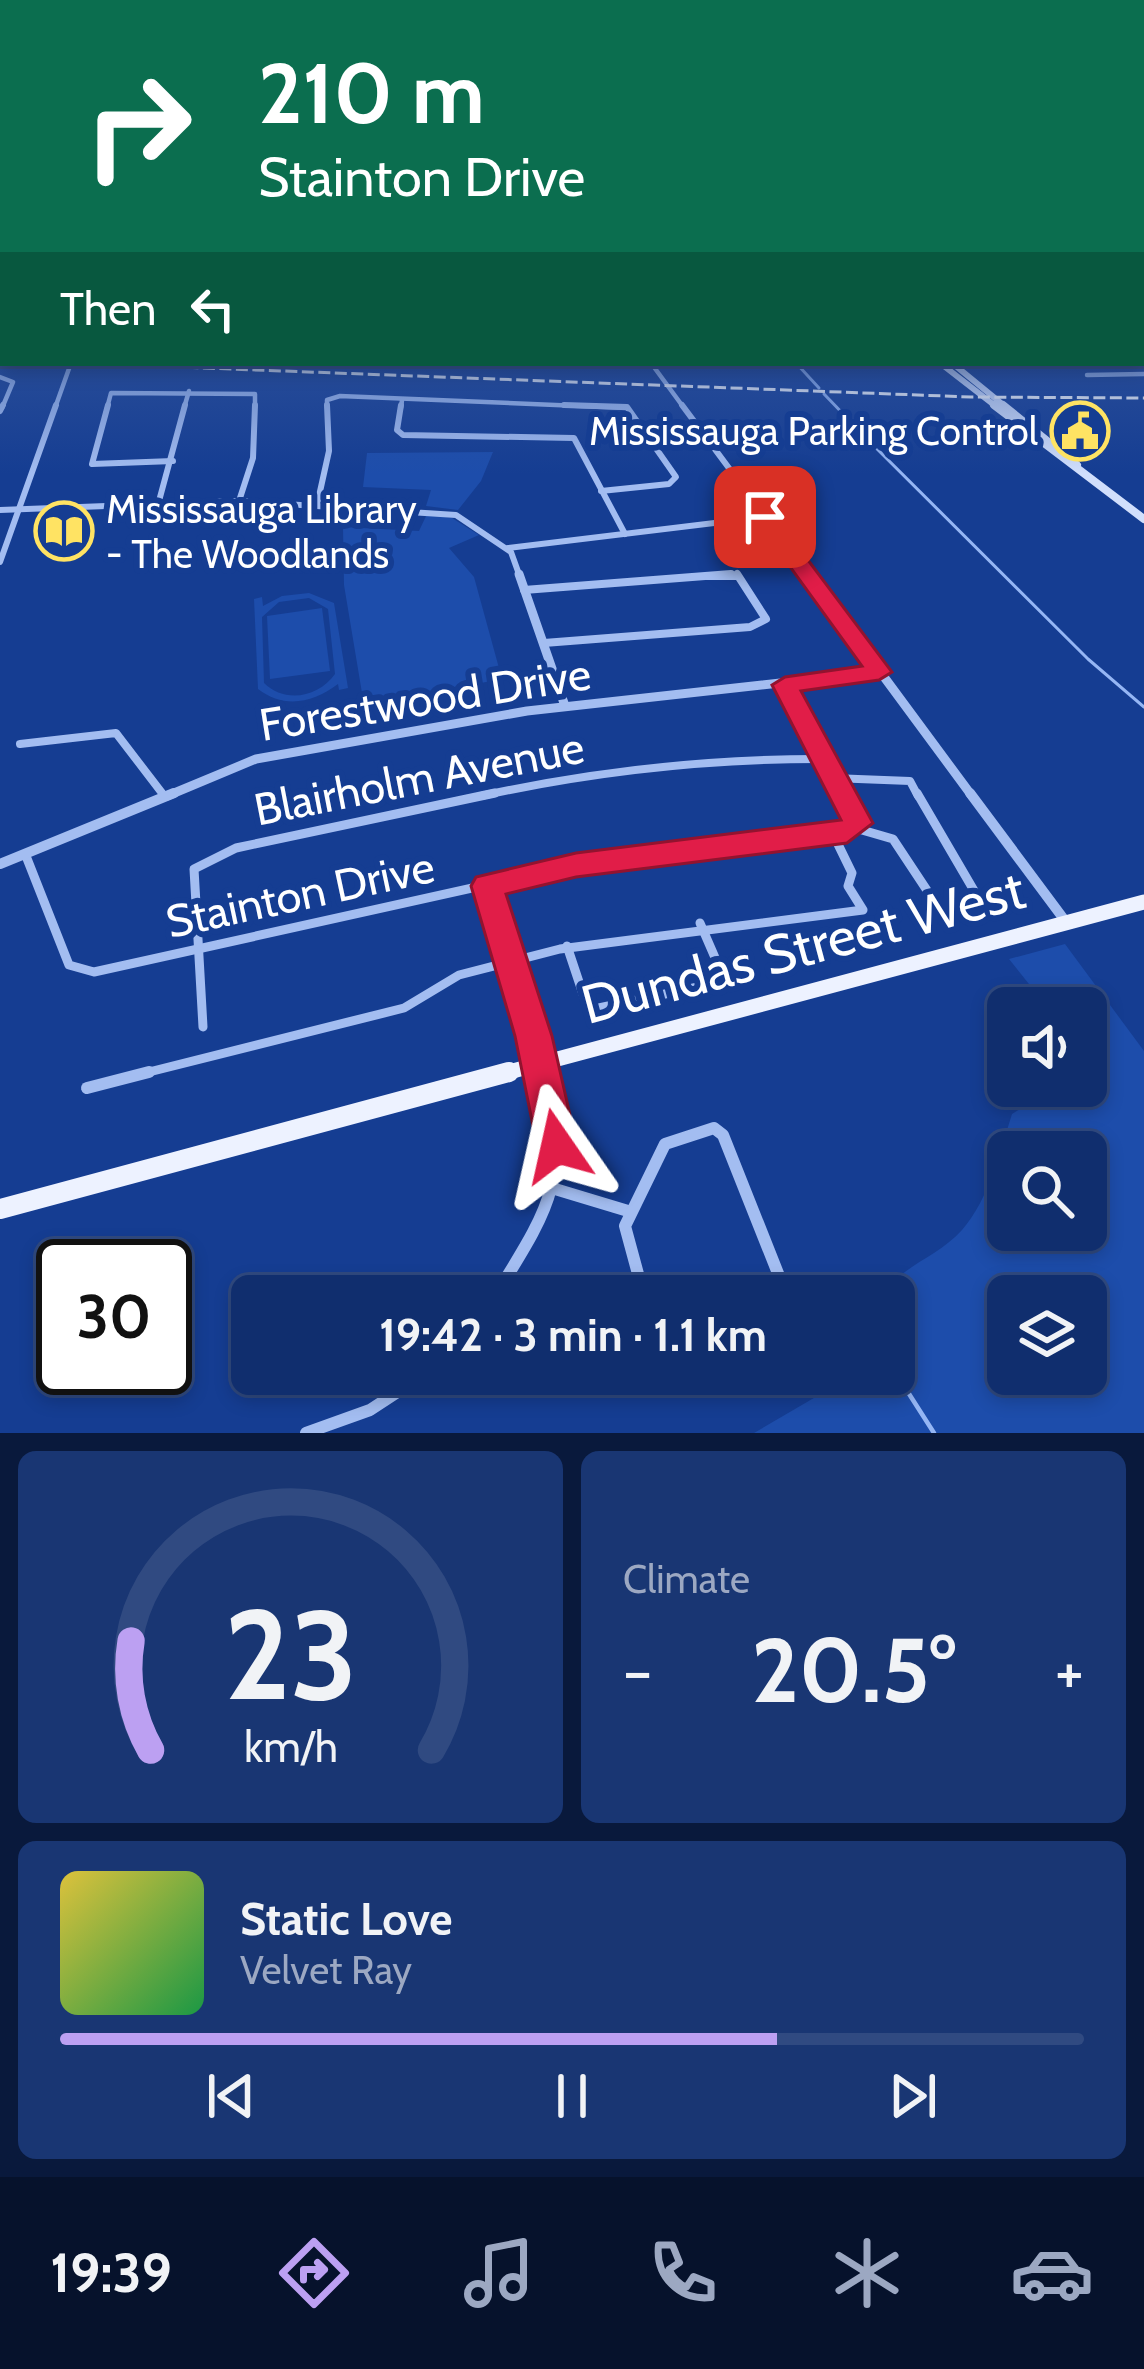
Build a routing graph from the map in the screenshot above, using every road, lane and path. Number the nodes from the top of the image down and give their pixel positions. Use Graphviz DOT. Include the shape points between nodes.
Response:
graph roads {
  1 [pos="70,366"];
  2 [pos="653,366"];
  3 [pos="944,366"];
  4 [pos="955,366"];
  5 [pos="1144,374"];
  6 [pos="1087,375"];
  7 [pos="0,377"];
  8 [pos="188,391"];
  9 [pos="402,400"];
  10 [pos="1,408"];
  11 [pos="173,461"];
  12 [pos="1078,468"];
  13 [pos="602,491"];
  14 [pos="159,501"];
  15 [pos="239,501"];
  16 [pos="317,505"];
  17 [pos="20,508"];
  18 [pos="0,510"];
  19 [pos="765,517"];
  20 [pos="1144,519"];
  21 [pos="625,534"];
  22 [pos="508,548"];
  23 [pos="0,562"];
  24 [pos="524,590"];
  25 [pos="544,644"];
  26 [pos="879,672"];
  27 [pos="785,685"];
  28 [pos="565,706"];
  29 [pos="20,744"];
  30 [pos="820,759"];
  31 [pos="832,778"];
  32 [pos="162,793"];
  33 [pos="856,828"];
  34 [pos="833,834"];
  35 [pos="26,856"];
  36 [pos="0,864"];
  37 [pos="488,886"];
  38 [pos="1144,902"];
  39 [pos="1066,922"];
  40 [pos="700,923"];
  41 [pos="567,946"];
  42 [pos="197,951"];
  43 [pos="511,958"];
  44 [pos="203,1027"];
  45 [pos="540,1064"];
  46 [pos="87,1088"];
  47 [pos="555,1190"];
  48 [pos="0,1209"];
  49 [pos="628,1211"];
  50 [pos="507,1275"];
  51 [pos="638,1275"];
  52 [pos="779,1275"];
  53 [pos="393,1395"];
  54 [pos="306,1433"];
  1 -- 17 [label="street"];
  2 -- 19 [label="street"];
  3 -- 12 [label="main road"];
  4 -- 12 [label="main road"];
  5 -- 6 [label="street"];
  7 -- 10 [label="street" via="14,382"];
  8 -- 11 [label="street"];
  8 -- 11 [label="street" via="113,391 92,461"];
  8 -- 15 [label="street" via="255,394 253,458"];
  9 -- 13 [label="street" via="403,435 574,438"];
  9 -- 13 [label="street" via="631,408 676,477"];
  9 -- 16 [label="street" via="327,400 329,451"];
  11 -- 14 [label="street"];
  12 -- 20 [label="main road"];
  13 -- 21 [label="street"];
  14 -- 15 [label="street"];
  14 -- 17 [label="street"];
  15 -- 16 [label="street"];
  16 -- 22 [label="street" via="452,513"];
  17 -- 18 [label="street"];
  17 -- 23 [label="street"];
  19 -- 21 [label="street"];
  19 -- 26 [label="street"];
  21 -- 22 [label="street"];
  22 -- 24 [label="street"];
  24 -- 25 [label="street"];
  24 -- 25 [label="street" via="737,574 766,619 750,627"];
  25 -- 28 [label="street"];
  26 -- 27 [label="street, Forestwood Drive"];
  26 -- 39 [label="street"];
  27 -- 28 [label="street, Forestwood Drive"];
  27 -- 30 [label="street"];
  28 -- 32 [label="street, Forestwood Drive" via="256,759"];
  29 -- 32 [label="street" via="116,733"];
  30 -- 31 [label="street"];
  30 -- 42 [label="street, Blairholm Avenue" via="548,781 254,842 194,869"];
  31 -- 33 [label="street" via="858,815"];
  31 -- 33 [label="street" via="910,781 976,894 976,910 940,910 893,839"];
  32 -- 35 [label="street, Forestwood Drive"];
  33 -- 34 [label="street, Stainton Drive"];
  34 -- 37 [label="street, Stainton Drive" via="576,865"];
  34 -- 40 [label="street" via="863,910 765,924"];
  35 -- 36 [label="street, Forestwood Drive"];
  35 -- 42 [label="street, Stainton Drive" via="69,965 79,972"];
  37 -- 42 [label="street, Stainton Drive"];
  37 -- 43 [label="street"];
  38 -- 39 [label="main road, Dundas Street West"];
  39 -- 45 [label="main road, Dundas Street West"];
  40 -- 41 [label="street"];
  40 -- 41 [label="street" via="723,976 718,983 594,1009"];
  41 -- 43 [label="street"];
  42 -- 44 [label="street, Blairholm Avenue"];
  43 -- 45 [label="street"];
  43 -- 46 [label="street" via="448,979 404,1008"];
  45 -- 47 [label="street" via="557,1146"];
  45 -- 48 [label="main road, Dundas Street West"];
  47 -- 49 [label="street"];
  47 -- 50 [label="street"];
  49 -- 51 [label="street"];
  49 -- 52 [label="street" via="664,1144 714,1128"];
  53 -- 54 [label="street"];
}
